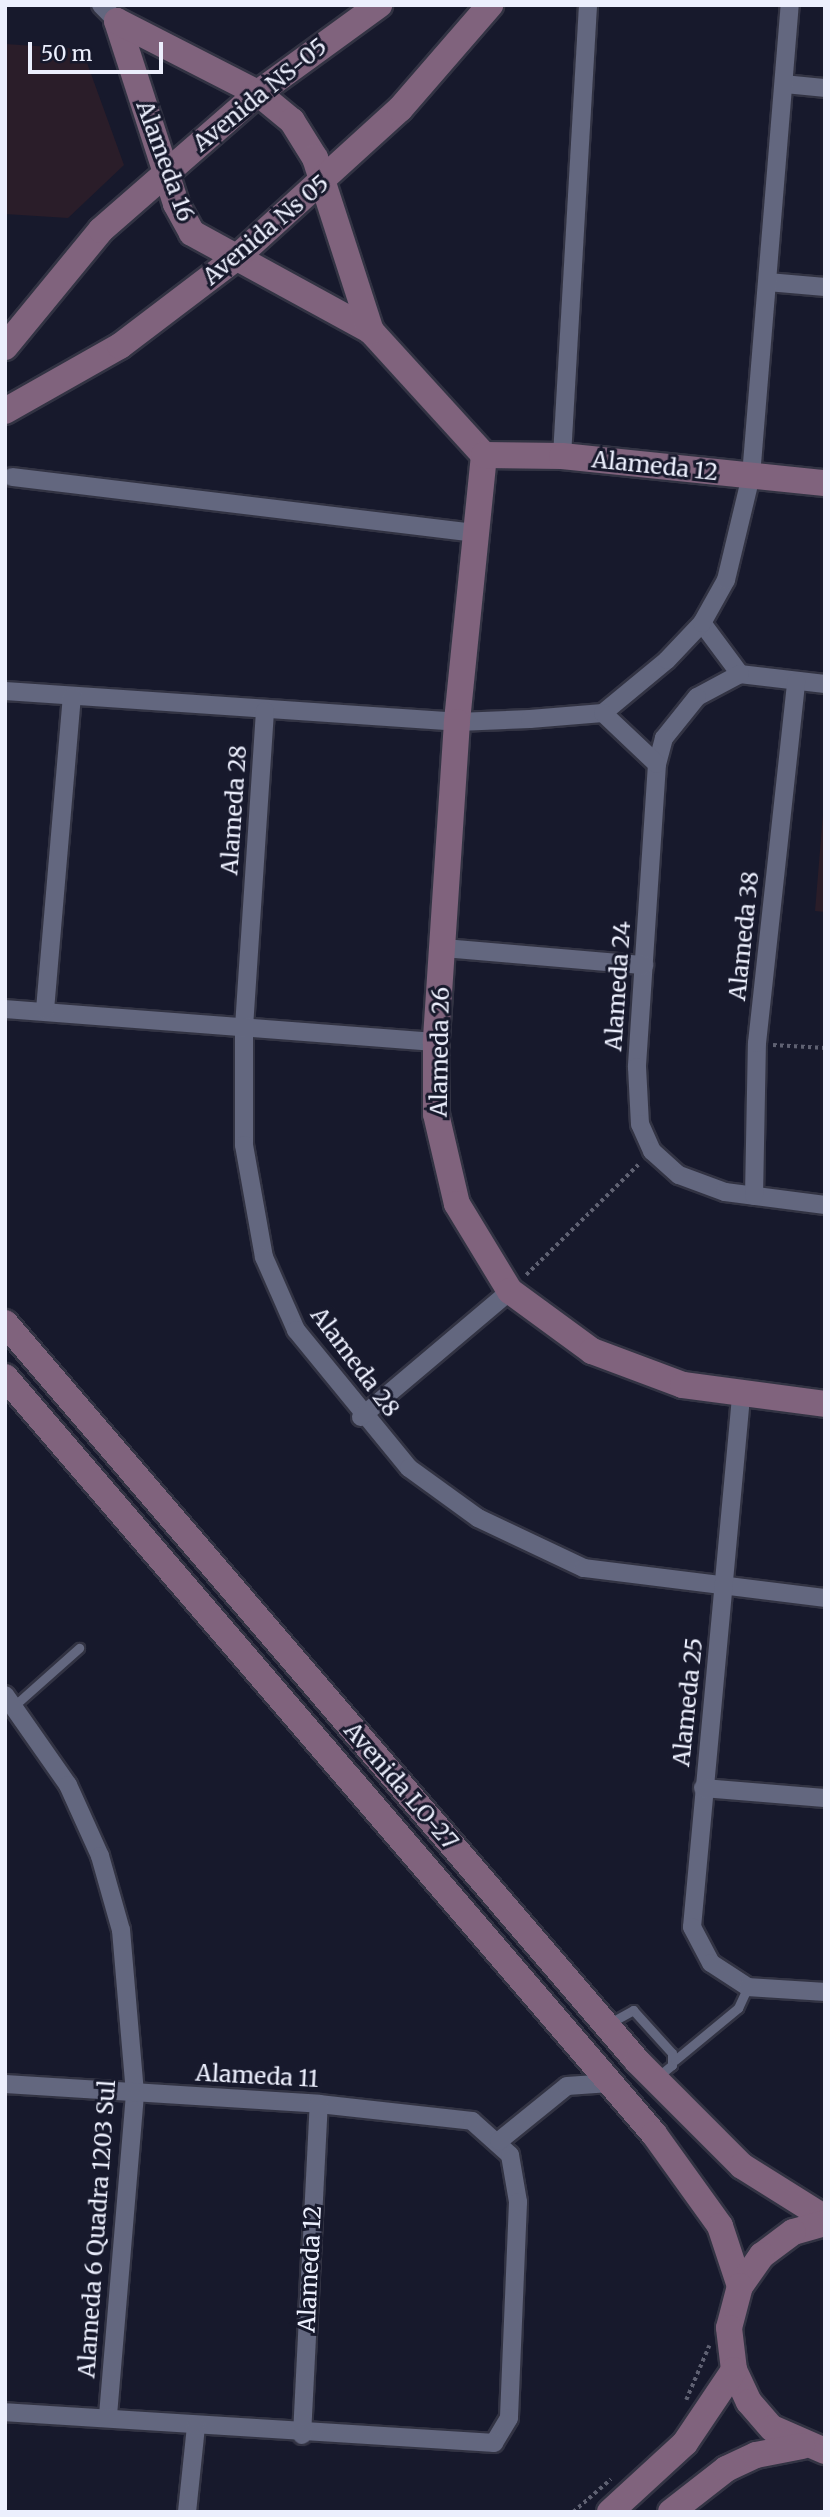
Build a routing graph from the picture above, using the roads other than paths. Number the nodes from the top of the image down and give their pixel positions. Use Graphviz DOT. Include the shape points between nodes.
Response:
graph roads {
  1 [pos="379,5"];
  2 [pos="490,5"];
  3 [pos="587,5"];
  4 [pos="790,5"];
  5 [pos="109,13"];
  6 [pos="784,84"];
  7 [pos="825,88"];
  8 [pos="258,93"];
  9 [pos="166,174"];
  10 [pos="322,185"];
  11 [pos="236,258"];
  12 [pos="768,282"];
  13 [pos="825,287"];
  14 [pos="371,331"];
  15 [pos="5,347"];
  16 [pos="5,411"];
  17 [pos="484,455"];
  18 [pos="562,456"];
  19 [pos="751,476"];
  20 [pos="12,477"];
  21 [pos="825,483"];
  22 [pos="478,533"];
  23 [pos="702,623"];
  24 [pos="740,674"];
  25 [pos="796,682"];
  26 [pos="825,684"];
  27 [pos="5,691"];
  28 [pos="72,697"];
  29 [pos="265,711"];
  30 [pos="603,713"];
  31 [pos="457,722"];
  32 [pos="657,764"];
  33 [pos="444,948"];
  34 [pos="644,965"];
  35 [pos="5,1009"];
  36 [pos="46,1010"];
  37 [pos="244,1027"];
  38 [pos="436,1042"];
  39 [pos="754,1196"];
  40 [pos="825,1205"];
  41 [pos="510,1291"];
  42 [pos="5,1323"];
  43 [pos="5,1377"];
  44 [pos="741,1397"];
  45 [pos="825,1404"];
  46 [pos="360,1417"];
  47 [pos="724,1590"];
  48 [pos="825,1598"];
  49 [pos="79,1648"];
  50 [pos="9,1704"];
  51 [pos="703,1788"];
  52 [pos="825,1798"];
  53 [pos="748,1987"];
  54 [pos="825,1992"];
  55 [pos="607,2025"];
  56 [pos="675,2060"];
  57 [pos="655,2079"];
  58 [pos="610,2083"];
  59 [pos="5,2084"];
  60 [pos="135,2094"];
  61 [pos="318,2104"];
  62 [pos="499,2141"];
  63 [pos="825,2220"];
  64 [pos="740,2286"];
  65 [pos="734,2370"];
  66 [pos="5,2412"];
  67 [pos="108,2418"];
  68 [pos="196,2426"];
  69 [pos="302,2435"];
  70 [pos="813,2448"];
  71 [pos="187,2512"];
  72 [pos="610,2512"];
  73 [pos="671,2512"];
  1 -- 8 [label="street, Avenida NS-05"];
  2 -- 10 [label="street, Avenida Ns 05"];
  3 -- 18 [label="street"];
  4 -- 6 [label="street"];
  5 -- 8 [label="street, Alameda 16"];
  5 -- 9 [label="street, Alameda 16"];
  6 -- 7 [label="street"];
  6 -- 12 [label="street"];
  8 -- 9 [label="street, Avenida NS-05"];
  8 -- 10 [label="street, Alameda 16" via="306,139"];
  9 -- 11 [label="street, Alameda 16" via="192,233"];
  9 -- 15 [label="street, Avenida NS-05" via="78,254"];
  10 -- 11 [label="street, Avenida Ns 05"];
  10 -- 14 [label="street, Alameda 16"];
  11 -- 14 [label="street, Alameda 16"];
  11 -- 16 [label="street, Avenida Ns 05" via="120,346 58,376"];
  12 -- 13 [label="street"];
  12 -- 19 [label="street"];
  14 -- 17 [label="street, Alameda 16"];
  17 -- 18 [label="street, Alameda 12"];
  17 -- 22 [label="street, Alameda 26"];
  18 -- 19 [label="street, Alameda 12"];
  19 -- 21 [label="street, Alameda 12"];
  19 -- 23 [label="street" via="726,580"];
  20 -- 22 [label="street"];
  22 -- 31 [label="street, Alameda 26"];
  23 -- 24 [label="street"];
  23 -- 30 [label="street"];
  24 -- 25 [label="street"];
  24 -- 32 [label="street, Alameda 24" via="675,719"];
  25 -- 26 [label="street"];
  25 -- 39 [label="street, Alameda 38" via="757,1044"];
  27 -- 28 [label="street"];
  28 -- 29 [label="street"];
  28 -- 36 [label="street"];
  29 -- 31 [label="street"];
  29 -- 37 [label="street, Alameda 28"];
  30 -- 31 [label="street"];
  30 -- 32 [label="street"];
  31 -- 33 [label="street, Alameda 26"];
  32 -- 34 [label="street, Alameda 24"];
  33 -- 34 [label="street"];
  33 -- 38 [label="street, Alameda 26"];
  34 -- 39 [label="street, Alameda 24" via="637,1101 652,1151 699,1184"];
  35 -- 36 [label="street"];
  36 -- 37 [label="street"];
  37 -- 38 [label="street"];
  37 -- 46 [label="street, Alameda 28" via="248,1194 264,1257 296,1330"];
  38 -- 41 [label="street, Alameda 26" via="436,1114 446,1169 473,1238"];
  39 -- 40 [label="street"];
  41 -- 44 [label="street, Alameda 26" via="565,1335 638,1373"];
  41 -- 46 [label="street"];
  42 -- 55 [label="street, Avenida LO-27"];
  43 -- 58 [label="street, Avenida LO-27"];
  44 -- 45 [label="street, Alameda 26"];
  44 -- 47 [label="street, Alameda 25"];
  46 -- 47 [label="street, Alameda 28" via="409,1468 490,1523 584,1568"];
  47 -- 48 [label="street, Alameda 28"];
  47 -- 51 [label="street, Alameda 25"];
  49 -- 50 [label="lane"];
  50 -- 60 [label="street, Alameda 6 Quadra 1203 Sul" via="68,1785 100,1856 121,1930"];
  51 -- 52 [label="street"];
  51 -- 53 [label="street, Alameda 25" via="692,1927 711,1963"];
  53 -- 54 [label="street"];
  53 -- 56 [label="lane" via="738,2008"];
  55 -- 56 [label="lane" via="633,2010"];
  55 -- 57 [label="street, Avenida LO-27"];
  56 -- 57 [label="lane"];
  57 -- 63 [label="street, Avenida LO-27" via="752,2174"];
  58 -- 62 [label="street" via="566,2085"];
  58 -- 64 [label="street, Avenida LO-27" via="720,2226"];
  59 -- 60 [label="street, Alameda 11"];
  60 -- 61 [label="street, Alameda 11"];
  60 -- 67 [label="street, Alameda 6 Quadra 1203 Sul"];
  61 -- 62 [label="street, Alameda 11" via="472,2121"];
  61 -- 69 [label="street, Alameda 12"];
  62 -- 69 [label="street, Alameda 11" via="515,2172 510,2404 502,2437 484,2447"];
  63 -- 64 [label="street" via="793,2232 762,2255"];
  64 -- 65 [label="street" via="729,2328"];
  65 -- 70 [label="street" via="748,2402 772,2428"];
  65 -- 72 [label="street" via="685,2443"];
  66 -- 67 [label="street"];
  67 -- 68 [label="street"];
  68 -- 69 [label="street"];
  68 -- 71 [label="street"];
  70 -- 73 [label="street" via="726,2469"];
}
